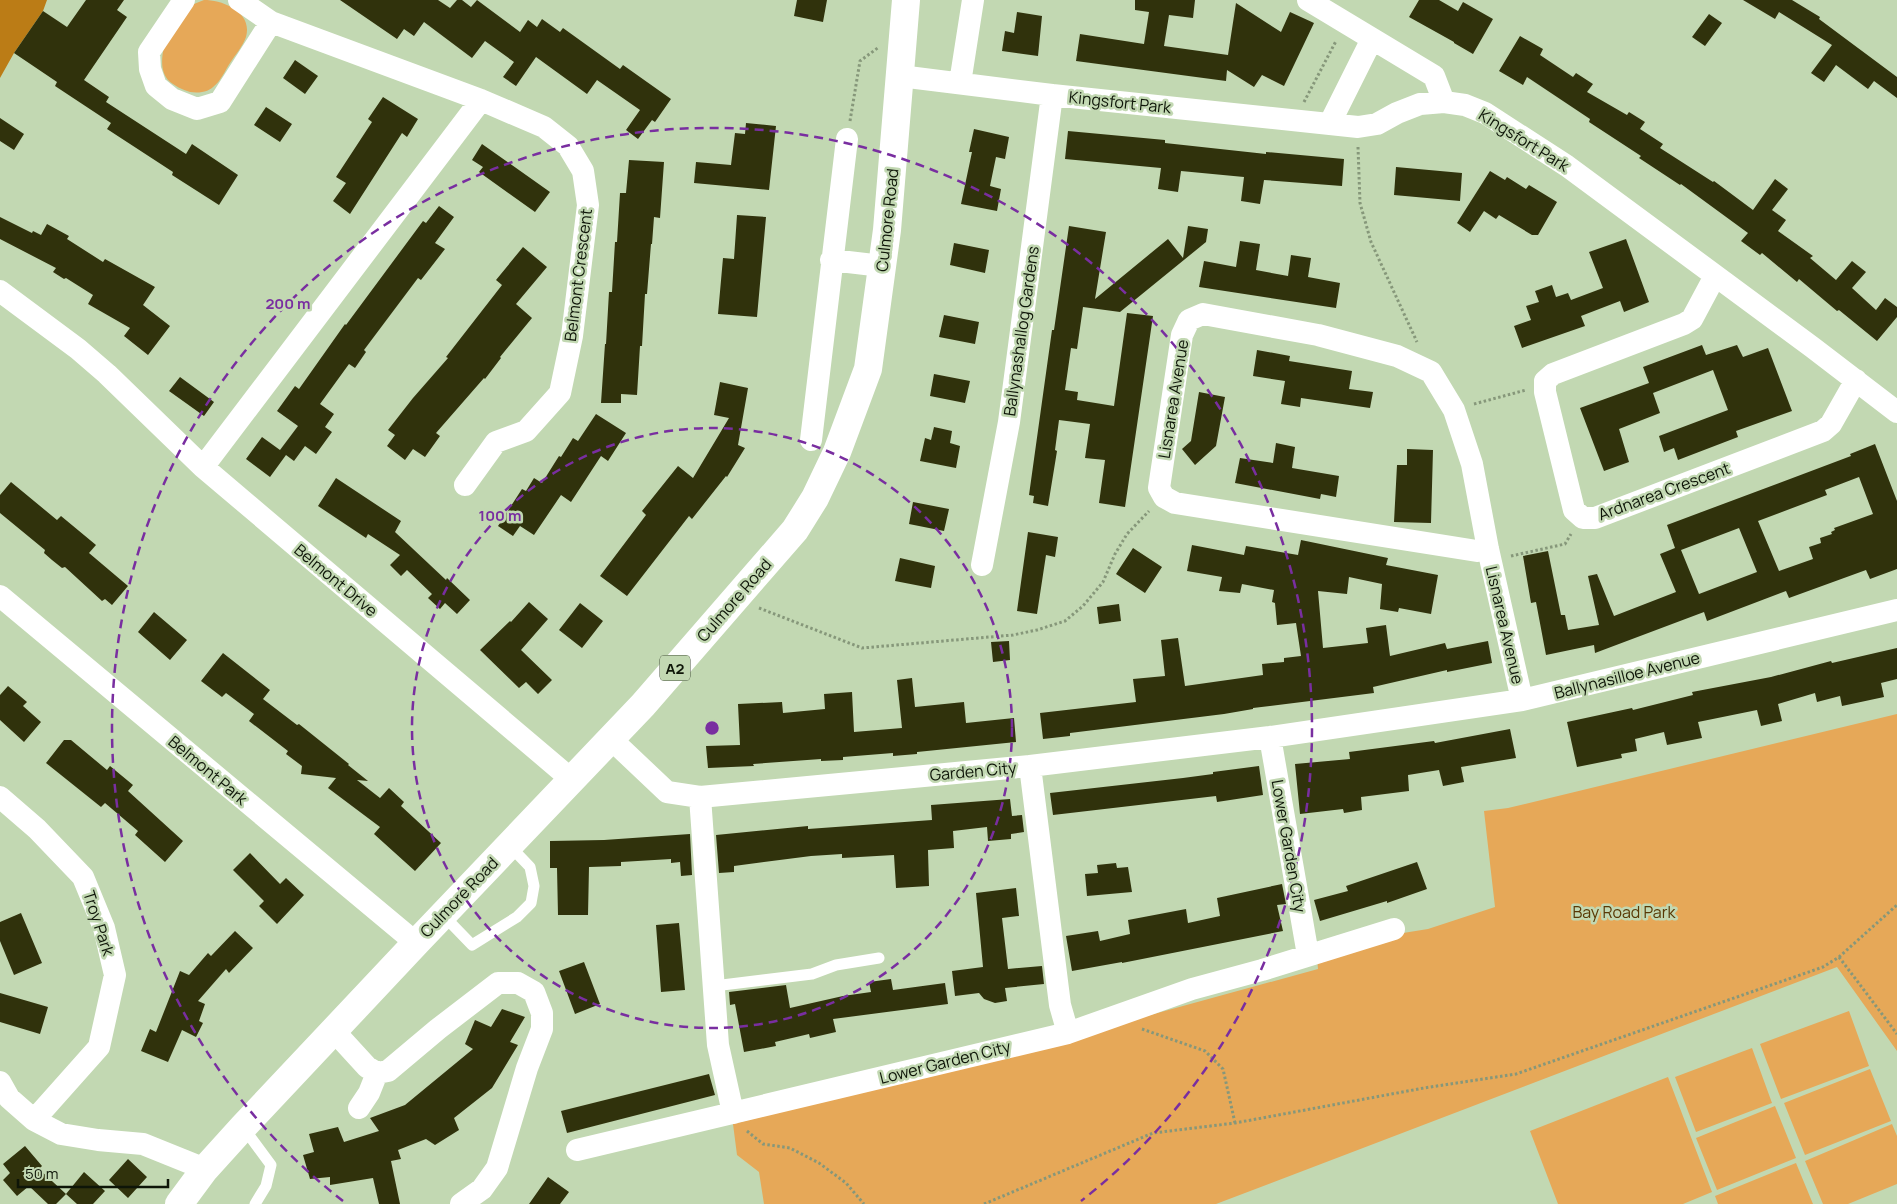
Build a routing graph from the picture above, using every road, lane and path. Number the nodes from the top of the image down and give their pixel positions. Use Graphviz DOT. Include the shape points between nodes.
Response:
graph roads {
  1 [pos="184,0"];
  2 [pos="239,0"];
  3 [pos="906,0"];
  4 [pos="973,0"];
  5 [pos="1308,0"];
  6 [pos="271,22"];
  7 [pos="1346,23"];
  8 [pos="904,29"];
  9 [pos="1372,39"];
  10 [pos="900,76"];
  11 [pos="960,83"];
  12 [pos="1052,95"];
  13 [pos="481,100"];
  14 [pos="1444,102"];
  15 [pos="1294,120"];
  16 [pos="1330,123"];
  17 [pos="1358,127"];
  18 [pos="847,139"];
  19 [pos="831,260"];
  20 [pos="882,266"];
  21 [pos="1716,276"];
  22 [pos="0,291"];
  23 [pos="1431,372"];
  24 [pos="1856,380"];
  25 [pos="1544,381"];
  26 [pos="1454,410"];
  27 [pos="1897,412"];
  28 [pos="811,440"];
  29 [pos="203,467"];
  30 [pos="465,484"];
  31 [pos="1164,497"];
  32 [pos="1584,518"];
  33 [pos="1489,555"];
  34 [pos="982,565"];
  35 [pos="0,596"];
  36 [pos="735,599"];
  37 [pos="1897,610"];
  38 [pos="1522,700"];
  39 [pos="1355,724"];
  40 [pos="1270,737"];
  41 [pos="611,739"];
  42 [pos="1030,766"];
  43 [pos="571,779"];
  44 [pos="0,797"];
  45 [pos="700,797"];
  46 [pos="509,845"];
  47 [pos="1897,905"];
  48 [pos="443,915"];
  49 [pos="1394,929"];
  50 [pos="416,943"];
  51 [pos="1308,955"];
  52 [pos="1839,957"];
  53 [pos="880,958"];
  54 [pos="714,986"];
  55 [pos="1116,1017"];
  56 [pos="334,1031"];
  57 [pos="1068,1032"];
  58 [pos="1897,1034"];
  59 [pos="377,1073"];
  60 [pos="0,1082"];
  61 [pos="359,1108"];
  62 [pos="733,1113"];
  63 [pos="34,1120"];
  64 [pos="1235,1123"];
  65 [pos="243,1127"];
  66 [pos="577,1150"];
  67 [pos="205,1169"];
  68 [pos="179,1204"];
  69 [pos="255,1204"];
  70 [pos="461,1204"];
  71 [pos="864,1204"];
  72 [pos="984,1204"];
  1 -- 6 [label="street" via="149,52 150,69 156,86 172,99 197,109 220,102"];
  2 -- 6 [label="street, Belmont Crescent"];
  3 -- 8 [label="highway, Culmore Road / A2"];
  4 -- 11 [label="street"];
  5 -- 7 [label="street"];
  6 -- 13 [label="street, Belmont Crescent"];
  7 -- 9 [label="street"];
  7 -- 15 [label="path"];
  8 -- 10 [label="highway, Culmore Road / A2"];
  8 -- 18 [label="path" via="860,61"];
  9 -- 14 [label="street" via="1434,76"];
  9 -- 16 [label="street"];
  10 -- 11 [label="street, Kingsfort Park"];
  10 -- 20 [label="highway, Culmore Road / A2"];
  11 -- 12 [label="street, Kingsfort Park"];
  12 -- 15 [label="street, Kingsfort Park"];
  12 -- 34 [label="street, Ballynashallog Gardens" via="1009,422"];
  13 -- 29 [label="street"];
  13 -- 30 [label="street, Belmont Crescent" via="544,127 568,146 583,171 588,205 572,336 560,393 526,432 496,442"];
  14 -- 17 [label="street, Kingsfort Park" via="1420,104 1377,124"];
  14 -- 21 [label="street, Kingsfort Park" via="1465,104 1485,113 1567,166"];
  15 -- 16 [label="street, Kingsfort Park"];
  16 -- 17 [label="street, Kingsfort Park"];
  17 -- 23 [label="path" via="1360,203 1371,242"];
  18 -- 19 [label="street"];
  19 -- 20 [label="street"];
  19 -- 28 [label="street"];
  20 -- 36 [label="highway, Culmore Road / A2" via="868,369 837,452 795,530"];
  21 -- 24 [label="street, Kingsfort Park"];
  21 -- 25 [label="street" via="1692,319 1684,324 1553,374"];
  22 -- 29 [label="street, Belmont Drive" via="107,374"];
  23 -- 26 [label="street, Lisnarea Avenue"];
  23 -- 31 [label="street, Lisnarea Avenue" via="1397,356 1318,335 1203,314 1189,320 1182,335 1171,403 1159,488"];
  24 -- 27 [label="street, Kingsfort Park"];
  24 -- 32 [label="street, Ardnarea Crescent" via="1823,432 1595,518"];
  25 -- 26 [label="path" via="1524,391"];
  25 -- 32 [label="street, Ardnarea Crescent" via="1574,510"];
  26 -- 33 [label="street, Lisnarea Avenue" via="1472,464"];
  29 -- 43 [label="street, Belmont Drive"];
  31 -- 33 [label="street, Lisnarea Avenue" via="1175,503"];
  31 -- 36 [label="path" via="1127,534 1103,582 1083,606 1065,621 1037,630 1013,635 862,648"];
  32 -- 33 [label="path" via="1565,544"];
  33 -- 38 [label="street, Lisnarea Avenue"];
  35 -- 50 [label="street, Belmont Park"];
  36 -- 41 [label="highway, Culmore Road / A2"];
  37 -- 38 [label="street, Ballynasilloe Avenue"];
  38 -- 39 [label="street, Ballynasilloe Avenue"];
  39 -- 40 [label="street, Garden City"];
  40 -- 42 [label="street, Garden City"];
  40 -- 51 [label="street, Lower Garden City"];
  41 -- 43 [label="highway, Culmore Road / A2"];
  41 -- 45 [label="street, Garden City" via="667,792"];
  42 -- 45 [label="street, Garden City"];
  42 -- 57 [label="street" via="1060,1006"];
  43 -- 46 [label="highway, Culmore Road / A2"];
  44 -- 63 [label="street, Troy Park" via="37,829 83,877 104,928 115,975 98,1047"];
  45 -- 54 [label="street"];
  46 -- 48 [label="highway, Culmore Road / A2"];
  46 -- 48 [label="lane" via="530,867 534,886 531,903 517,917 472,945"];
  47 -- 52 [label="path"];
  48 -- 50 [label="highway, Culmore Road / A2"];
  49 -- 51 [label="street, Lower Garden City"];
  50 -- 56 [label="highway, Culmore Road / A2"];
  51 -- 55 [label="street, Lower Garden City" via="1192,989"];
  52 -- 58 [label="path"];
  52 -- 64 [label="path" via="1823,967 1516,1074"];
  53 -- 54 [label="lane" via="836,965 812,974"];
  54 -- 62 [label="street" via="718,1045"];
  55 -- 57 [label="street, Lower Garden City"];
  55 -- 64 [label="path" via="1205,1051 1223,1069"];
  56 -- 59 [label="street" via="367,1067"];
  56 -- 65 [label="highway, Culmore Road / A2"];
  57 -- 62 [label="street, Lower Garden City"];
  59 -- 61 [label="street" via="370,1093"];
  59 -- 70 [label="street" via="388,1071 438,1028 498,984 518,983 534,992 542,1012 542,1029 527,1068 498,1168 482,1189"];
  60 -- 63 [label="street" via="9,1098"];
  62 -- 66 [label="street, Lower Garden City"];
  62 -- 71 [label="path" via="739,1124 763,1144 790,1148 819,1163 846,1184"];
  63 -- 67 [label="street" via="61,1134 143,1144"];
  64 -- 72 [label="path" via="1153,1133"];
  65 -- 67 [label="highway, Culmore Road / A2"];
  65 -- 69 [label="lane" via="271,1165 266,1186"];
  67 -- 68 [label="highway, Culmore Road / A2"];
}
